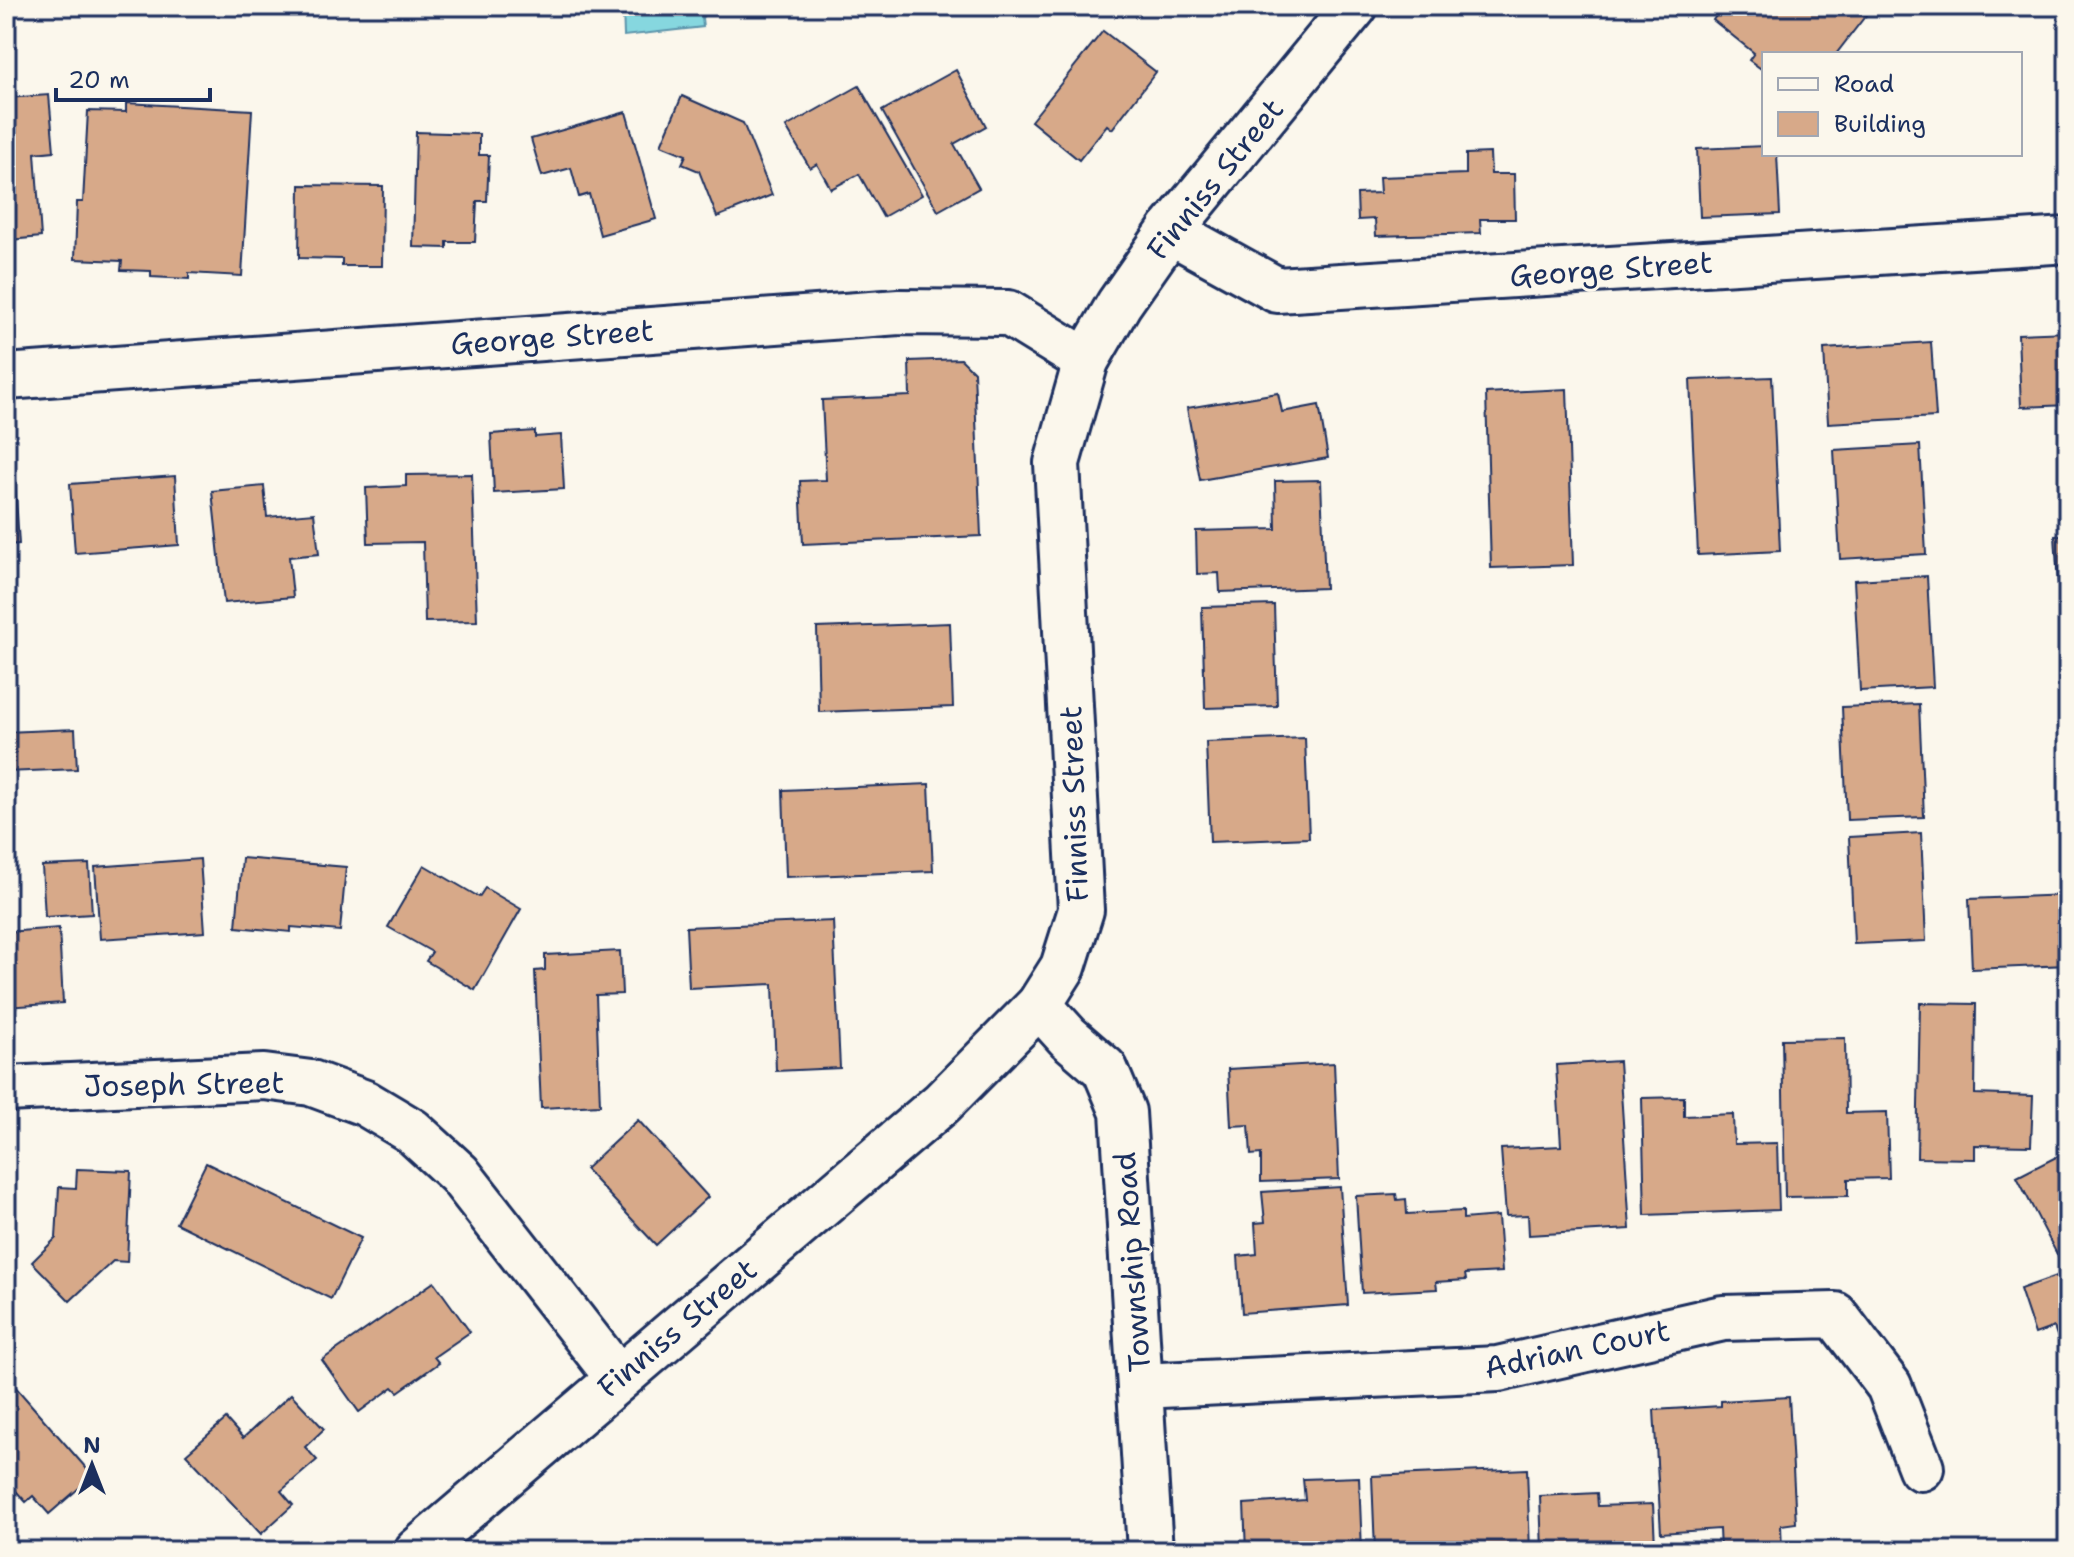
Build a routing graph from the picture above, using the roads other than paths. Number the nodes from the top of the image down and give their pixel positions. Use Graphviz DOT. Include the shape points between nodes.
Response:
graph roads {
  1 [pos="1355,6"];
  2 [pos="1170,231"];
  3 [pos="2068,240"];
  4 [pos="1086,361"];
  5 [pos="6,377"];
  6 [pos="1039,1005"];
  7 [pos="6,1089"];
  8 [pos="618,1378"];
  9 [pos="1140,1386"];
  10 [pos="1921,1468"];
  11 [pos="417,1551"];
  12 [pos="1150,1551"];
  1 -- 2 [label="street, Finniss Street"];
  2 -- 3 [label="street, George Street" via="1277,290"];
  2 -- 4 [label="street, Finniss Street"];
  4 -- 5 [label="street, George Street" via="1008,313 899,312"];
  4 -- 6 [label="street, Finniss Street" via="1057,463 1081,910 1063,967"];
  6 -- 8 [label="street, Finniss Street" via="942,1103"];
  6 -- 9 [label="street, Township Road" via="1105,1069 1123,1112"];
  7 -- 8 [label="street, Joseph Street" via="264,1077 311,1083 365,1103 412,1131 459,1174"];
  8 -- 11 [label="street, Finniss Street"];
  9 -- 10 [label="street, Adrian Court" via="1498,1369 1723,1318 1835,1315 1889,1386"];
  9 -- 12 [label="street, Township Road"];
}
